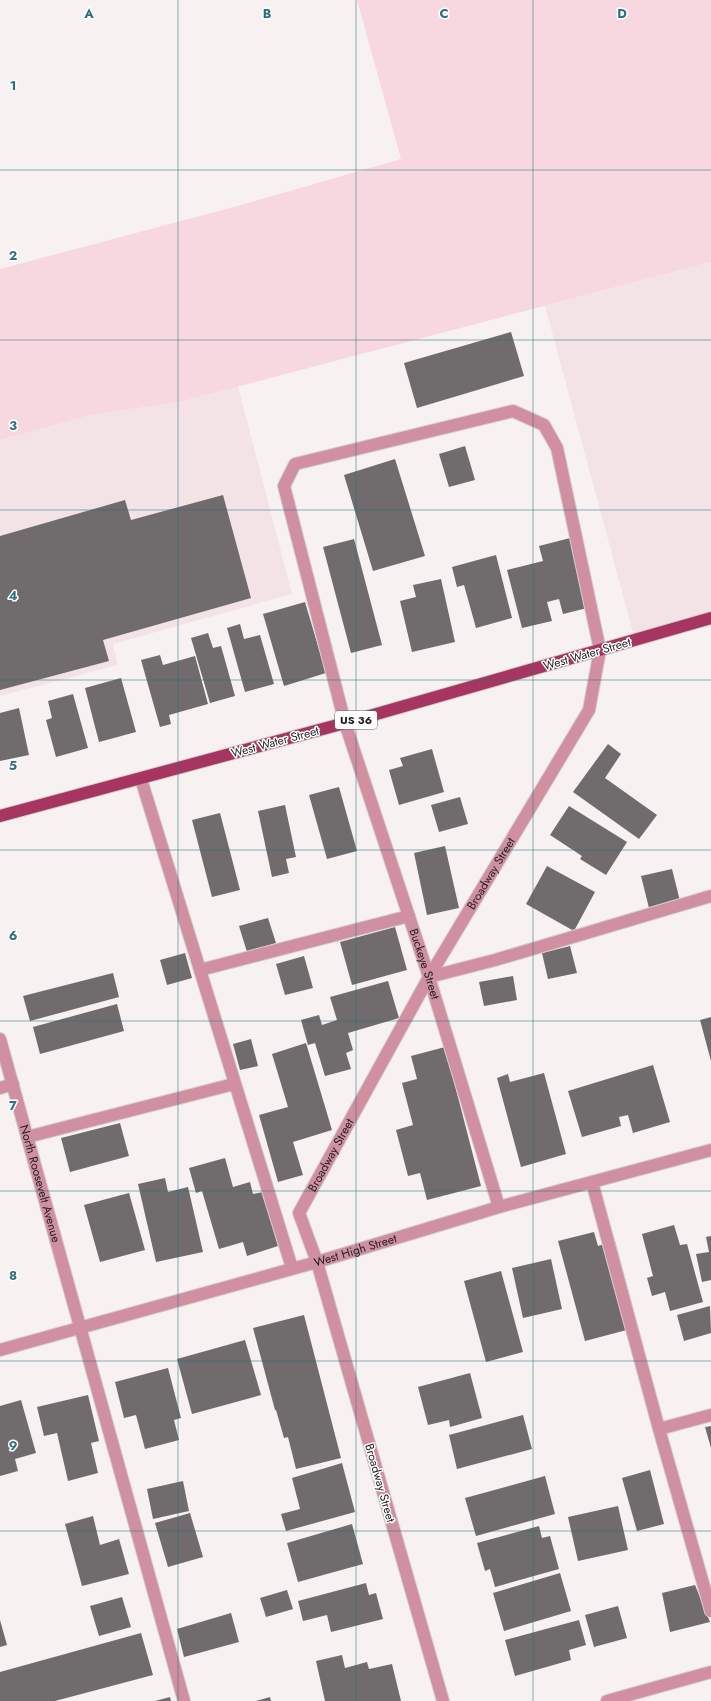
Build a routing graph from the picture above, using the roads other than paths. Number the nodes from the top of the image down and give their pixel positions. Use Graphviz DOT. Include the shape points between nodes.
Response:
graph roads {
  1 [pos="711,618"];
  2 [pos="600,650"];
  3 [pos="345,723"];
  4 [pos="141,779"];
  5 [pos="0,816"];
  6 [pos="711,896"];
  7 [pos="409,916"];
  8 [pos="200,970"];
  9 [pos="429,977"];
  10 [pos="0,1039"];
  11 [pos="13,1084"];
  12 [pos="234,1084"];
  13 [pos="0,1088"];
  14 [pos="27,1138"];
  15 [pos="711,1150"];
  16 [pos="592,1182"];
  17 [pos="499,1207"];
  18 [pos="317,1262"];
  19 [pos="292,1268"];
  20 [pos="81,1327"];
  21 [pos="0,1350"];
  22 [pos="711,1415"];
  23 [pos="659,1429"];
  24 [pos="711,1611"];
  25 [pos="711,1672"];
  26 [pos="184,1701"];
  27 [pos="443,1701"];
  28 [pos="607,1701"];
  1 -- 2 [label="main road, West Water Street / US 36"];
  2 -- 3 [label="main road, West Water Street / US 36"];
  2 -- 3 [label="street, Buckeye Street" via="557,448 544,425 513,411 295,464 284,486"];
  2 -- 9 [label="street, Broadway Street" via="589,710"];
  3 -- 4 [label="main road, West Water Street / US 36"];
  3 -- 7 [label="street, Buckeye Street"];
  4 -- 5 [label="main road, West Water Street / US 36"];
  4 -- 8 [label="street"];
  6 -- 9 [label="street"];
  7 -- 8 [label="street"];
  7 -- 9 [label="street, Buckeye Street"];
  8 -- 12 [label="street"];
  9 -- 17 [label="street, Buckeye Street"];
  9 -- 18 [label="street, Broadway Street" via="299,1213"];
  10 -- 11 [label="street, North Roosevelt Avenue"];
  11 -- 13 [label="street"];
  11 -- 14 [label="street, North Roosevelt Avenue"];
  12 -- 14 [label="street"];
  12 -- 19 [label="street"];
  14 -- 20 [label="street, North Roosevelt Avenue"];
  15 -- 16 [label="street, West High Street"];
  16 -- 17 [label="street, West High Street"];
  16 -- 23 [label="street"];
  17 -- 18 [label="street, West High Street"];
  18 -- 19 [label="street, West High Street"];
  18 -- 27 [label="street, Broadway Street"];
  19 -- 20 [label="street, West High Street"];
  20 -- 21 [label="street, West High Street"];
  20 -- 26 [label="street, North Roosevelt Avenue"];
  22 -- 23 [label="street"];
  23 -- 24 [label="street"];
  25 -- 28 [label="street"];
}
